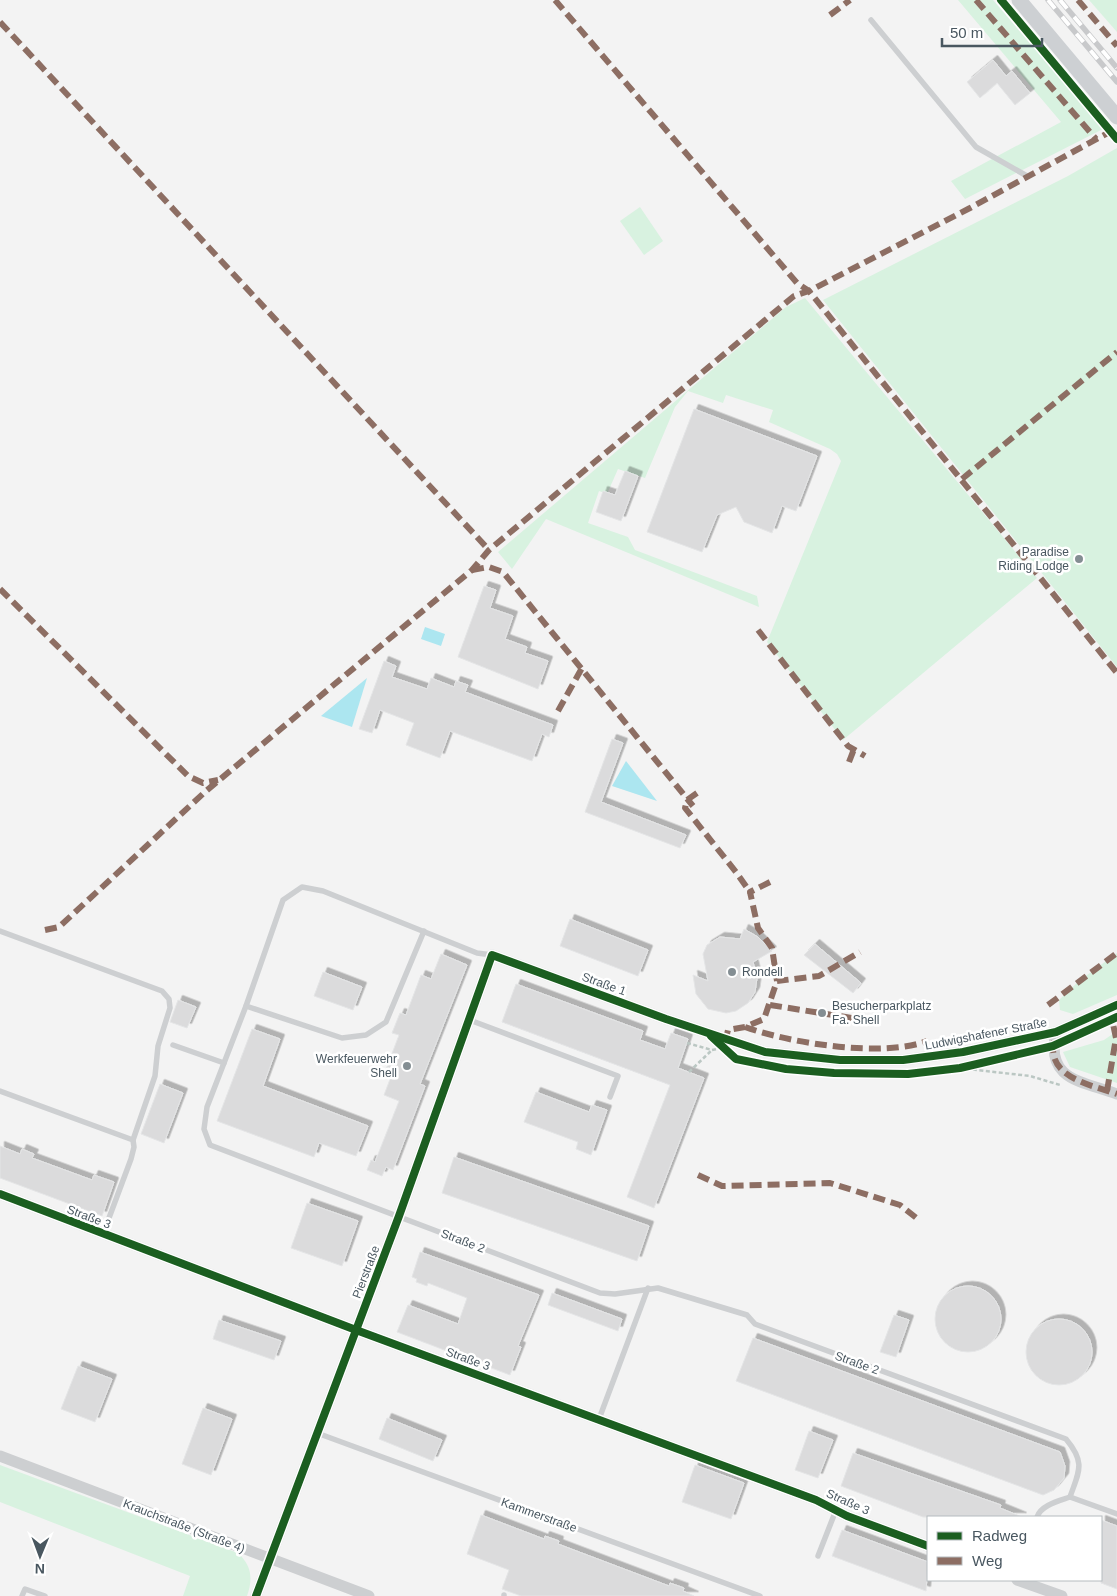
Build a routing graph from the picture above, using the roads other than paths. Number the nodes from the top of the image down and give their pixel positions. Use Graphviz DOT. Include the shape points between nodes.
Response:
graph roads {
  1 [pos="1019,0"];
  2 [pos="872,20"];
  3 [pos="1117,117"];
  4 [pos="1028,176"];
  5 [pos="0,930"];
  6 [pos="424,931"];
  7 [pos="492,955"];
  8 [pos="1117,1005"];
  9 [pos="246,1006"];
  10 [pos="467,1019"];
  11 [pos="1056,1032"];
  12 [pos="708,1033"];
  13 [pos="173,1045"];
  14 [pos="224,1063"];
  15 [pos="0,1091"];
  16 [pos="1117,1094"];
  17 [pos="610,1097"];
  18 [pos="133,1140"];
  19 [pos="0,1194"];
  20 [pos="399,1216"];
  21 [pos="102,1234"];
  22 [pos="648,1288"];
  23 [pos="356,1330"];
  24 [pos="599,1419"];
  25 [pos="317,1433"];
  26 [pos="0,1456"];
  27 [pos="1070,1497"];
  28 [pos="836,1510"];
  29 [pos="1117,1514"];
  30 [pos="1036,1516"];
  31 [pos="927,1546"];
  32 [pos="818,1556"];
  33 [pos="269,1558"];
  34 [pos="1020,1581"];
  35 [pos="22,1596"];
  36 [pos="45,1596"];
  37 [pos="256,1596"];
  38 [pos="369,1596"];
  39 [pos="760,1596"];
  40 [pos="1062,1596"];
  1 -- 3 [label="main road"];
  2 -- 4 [label="lane" via="976,147"];
  5 -- 18 [label="lane" via="162,991 169,998 170,1008 158,1046 155,1076"];
  6 -- 7 [label="lane, Straße 2" via="477,953"];
  6 -- 9 [label="lane" via="386,1022 366,1035 342,1038"];
  6 -- 9 [label="lane, Straße 2" via="322,891 302,887 283,900"];
  7 -- 10 [label="street, Pierstraße"];
  7 -- 12 [label="street, Straße 1"];
  8 -- 11 [label="street, Ludwigshafener Straße"];
  9 -- 14 [label="lane, Straße 2"];
  10 -- 17 [label="lane" via="618,1076"];
  10 -- 20 [label="street, Pierstraße"];
  11 -- 12 [label="street, Ludwigshafener Straße" via="963,1052 903,1060 840,1060 765,1052"];
  11 -- 16 [label="street" via="1053,1046 1056,1064 1064,1074"];
  13 -- 14 [label="lane"];
  14 -- 20 [label="lane, Straße 2" via="207,1107 204,1129 210,1145"];
  15 -- 18 [label="lane"];
  18 -- 21 [label="lane" via="134,1147"];
  19 -- 21 [label="street, Straße 3"];
  20 -- 22 [label="lane, Straße 2" via="600,1293 615,1294"];
  20 -- 23 [label="street, Pierstraße"];
  21 -- 23 [label="street, Straße 3"];
  22 -- 24 [label="lane"];
  22 -- 27 [label="lane, Straße 2" via="658,1288 747,1315 755,1324 1066,1440 1077,1452 1081,1466"];
  23 -- 24 [label="street, Straße 3"];
  23 -- 25 [label="street, Pierstraße"];
  24 -- 28 [label="street, Straße 3"];
  25 -- 33 [label="street, Pierstraße"];
  25 -- 39 [label="lane, Kammerstraße"];
  26 -- 33 [label="street, Krauchstraße (Straße 4)"];
  27 -- 29 [label="lane"];
  27 -- 30 [label="lane" via="1049,1505"];
  28 -- 31 [label="street, Straße 3"];
  28 -- 32 [label="lane"];
  33 -- 37 [label="street, Pierstraße"];
  33 -- 38 [label="street, Krauchstraße (Straße 4)"];
  34 -- 40 [label="street"];
  35 -- 36 [label="lane" via="24,1589"];
}
